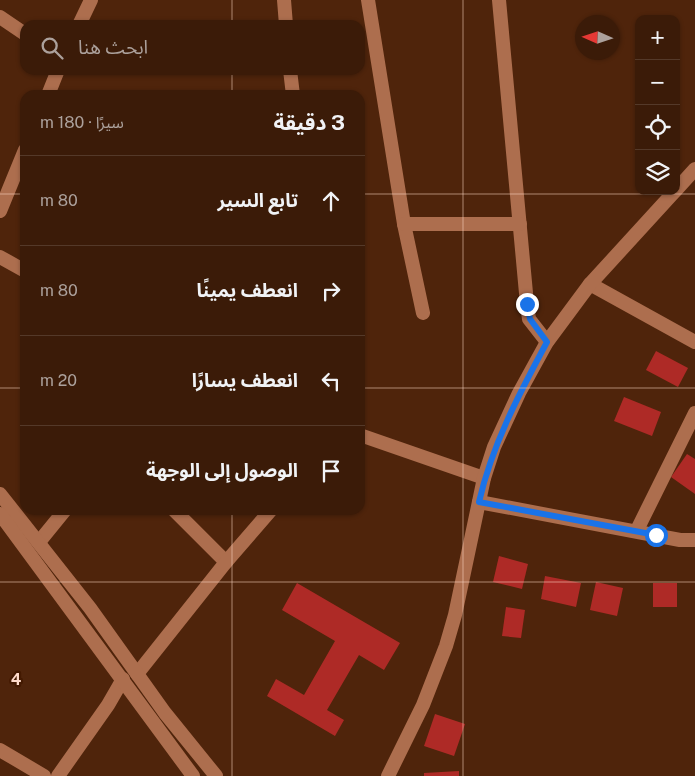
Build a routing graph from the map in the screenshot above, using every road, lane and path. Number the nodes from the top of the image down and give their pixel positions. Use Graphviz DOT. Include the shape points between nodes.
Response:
graph roads {
  1 [pos="91,0"];
  2 [pos="284,0"];
  3 [pos="368,0"];
  4 [pos="499,0"];
  5 [pos="0,17"];
  6 [pos="81,20"];
  7 [pos="286,20"];
  8 [pos="20,31"];
  9 [pos="56,75"];
  10 [pos="291,75"];
  11 [pos="50,90"];
  12 [pos="293,90"];
  13 [pos="20,162"];
  14 [pos="685,183"];
  15 [pos="0,211"];
  16 [pos="404,224"];
  17 [pos="520,224"];
  18 [pos="0,257"];
  19 [pos="20,267"];
  20 [pos="590,284"];
  21 [pos="423,313"];
  22 [pos="547,342"];
  23 [pos="695,342"];
  24 [pos="695,412"];
  25 [pos="365,437"];
  26 [pos="484,478"];
  27 [pos="1,498"];
  28 [pos="479,502"];
  29 [pos="0,514"];
  30 [pos="61,515"];
  31 [pos="179,515"];
  32 [pos="267,515"];
  33 [pos="637,530"];
  34 [pos="695,540"];
  35 [pos="38,542"];
  36 [pos="226,562"];
  37 [pos="137,674"];
  38 [pos="123,679"];
  39 [pos="165,713"];
  40 [pos="153,722"];
  41 [pos="0,750"];
  42 [pos="44,776"];
  43 [pos="58,776"];
  44 [pos="194,776"];
  45 [pos="216,776"];
  46 [pos="388,776"];
  1 -- 6 [label="street"];
  2 -- 7 [label="street"];
  3 -- 16 [label="street"];
  4 -- 17 [label="street"];
  5 -- 8 [label="street"];
  9 -- 11 [label="street"];
  10 -- 12 [label="street"];
  13 -- 15 [label="street"];
  14 -- 20 [label="street"];
  16 -- 17 [label="street"];
  16 -- 21 [label="street"];
  17 -- 22 [label="street" via="530,319"];
  18 -- 19 [label="street"];
  20 -- 22 [label="street"];
  20 -- 23 [label="street"];
  22 -- 26 [label="street" via="519,392"];
  24 -- 33 [label="street"];
  25 -- 26 [label="street"];
  26 -- 28 [label="street"];
  27 -- 35 [label="street"];
  28 -- 33 [label="street"];
  28 -- 46 [label="street" via="446,646 423,705"];
  29 -- 38 [label="street"];
  30 -- 35 [label="street"];
  31 -- 36 [label="street"];
  32 -- 36 [label="street"];
  33 -- 34 [label="street" via="680,540"];
  35 -- 37 [label="street"];
  36 -- 37 [label="street"];
  37 -- 39 [label="street"];
  38 -- 40 [label="street"];
  38 -- 43 [label="street"];
  39 -- 40 [label="street"];
  39 -- 45 [label="street"];
  40 -- 44 [label="street"];
  41 -- 42 [label="street"];
}
